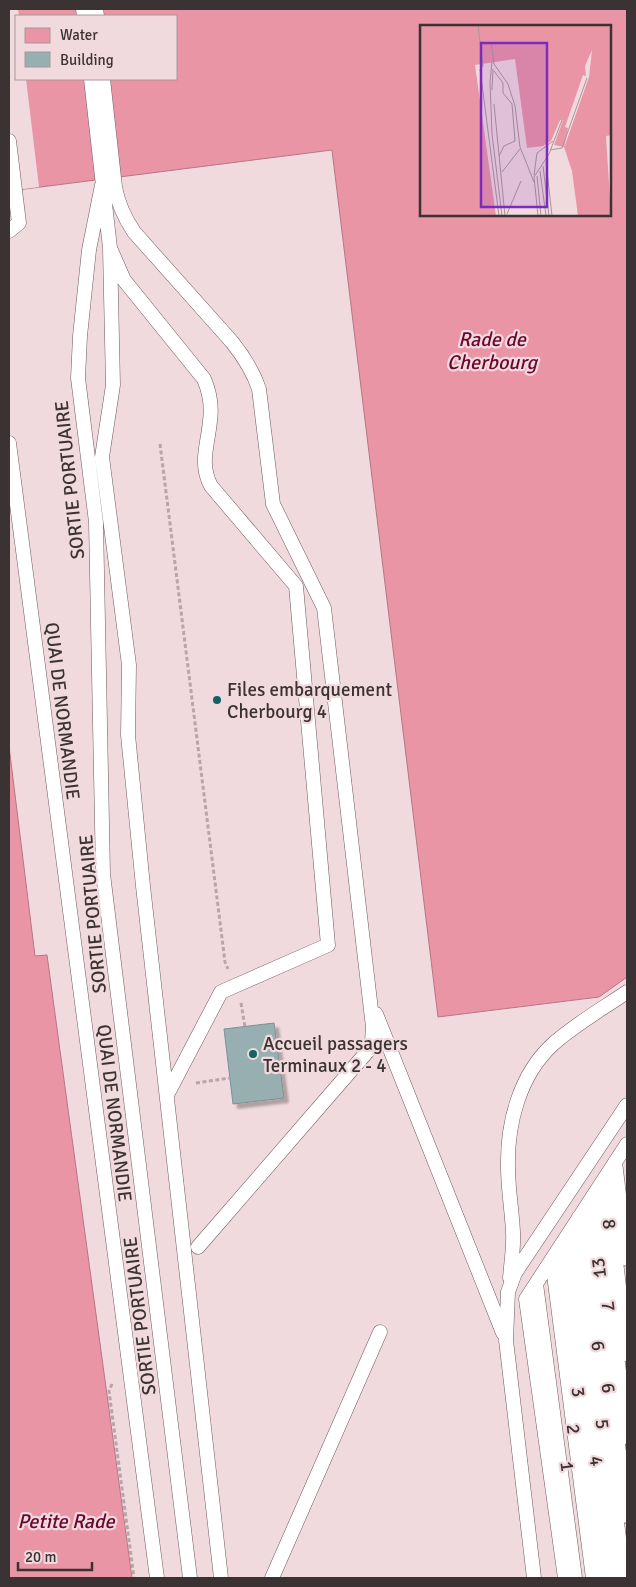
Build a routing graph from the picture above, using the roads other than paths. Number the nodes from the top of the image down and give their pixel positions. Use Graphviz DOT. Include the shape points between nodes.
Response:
graph roads {
  1 [pos="91,80"];
  2 [pos="103,80"];
  3 [pos="9,141"];
  4 [pos="102,185"];
  5 [pos="9,231"];
  6 [pos="110,248"];
  7 [pos="9,443"];
  8 [pos="627,992"];
  9 [pos="370,999"];
  10 [pos="167,1095"];
  11 [pos="627,1105"];
  12 [pos="624,1153"];
  13 [pos="606,1177"];
  14 [pos="597,1190"];
  15 [pos="588,1204"];
  16 [pos="579,1217"];
  17 [pos="571,1231"];
  18 [pos="561,1245"];
  19 [pos="198,1247"];
  20 [pos="627,1259"];
  21 [pos="548,1265"];
  22 [pos="536,1284"];
  23 [pos="508,1292"];
  24 [pos="380,1332"];
  25 [pos="506,1340"];
  26 [pos="627,1354"];
  27 [pos="627,1438"];
  28 [pos="627,1516"];
  29 [pos="157,1578"];
  30 [pos="190,1578"];
  31 [pos="222,1578"];
  32 [pos="272,1578"];
  33 [pos="534,1578"];
  34 [pos="564,1578"];
  35 [pos="575,1578"];
  36 [pos="584,1578"];
  37 [pos="593,1578"];
  38 [pos="603,1578"];
  39 [pos="614,1578"];
  40 [pos="624,1578"];
  1 -- 4 [label="lane"];
  2 -- 9 [label="lane" via="118,203 134,232 232,342 254,373 259,389 273,504 324,608"];
  3 -- 5 [label="lane" via="19,223"];
  4 -- 6 [label="lane"];
  4 -- 30 [label="lane, SORTIE PORTUAIRE" via="89,250 78,378 96,522 103,874"];
  6 -- 10 [label="lane" via="114,385 102,457 129,665 128,735"];
  6 -- 10 [label="lane" via="124,280 204,380 211,414 204,457 211,486 296,586 328,945 222,992"];
  7 -- 29 [label="lane, QUAI DE NORMANDIE"];
  8 -- 23 [label="lane" via="552,1046 538,1061 518,1098 508,1144 513,1250"];
  9 -- 19 [label="lane" via="373,1027 367,1052"];
  9 -- 25 [label="lane"];
  10 -- 31 [label="lane"];
  11 -- 23 [label="lane" via="515,1273"];
  12 -- 13 [label="lane"];
  12 -- 20 [label="lane"];
  13 -- 14 [label="lane"];
  13 -- 26 [label="lane, 13"];
  14 -- 15 [label="lane"];
  14 -- 27 [label="lane, 9"];
  15 -- 16 [label="lane"];
  15 -- 28 [label="lane, 8"];
  16 -- 17 [label="lane"];
  16 -- 40 [label="lane, 7"];
  17 -- 18 [label="lane"];
  17 -- 39 [label="lane, 6"];
  18 -- 21 [label="lane"];
  18 -- 38 [label="lane, 5"];
  21 -- 22 [label="lane"];
  21 -- 36 [label="lane, 3"];
  21 -- 37 [label="lane, 4"];
  22 -- 34 [label="lane, 1" via="526,1299"];
  22 -- 35 [label="lane, 2"];
  23 -- 25 [label="lane"];
  24 -- 32 [label="lane"];
  25 -- 33 [label="lane"];
}
